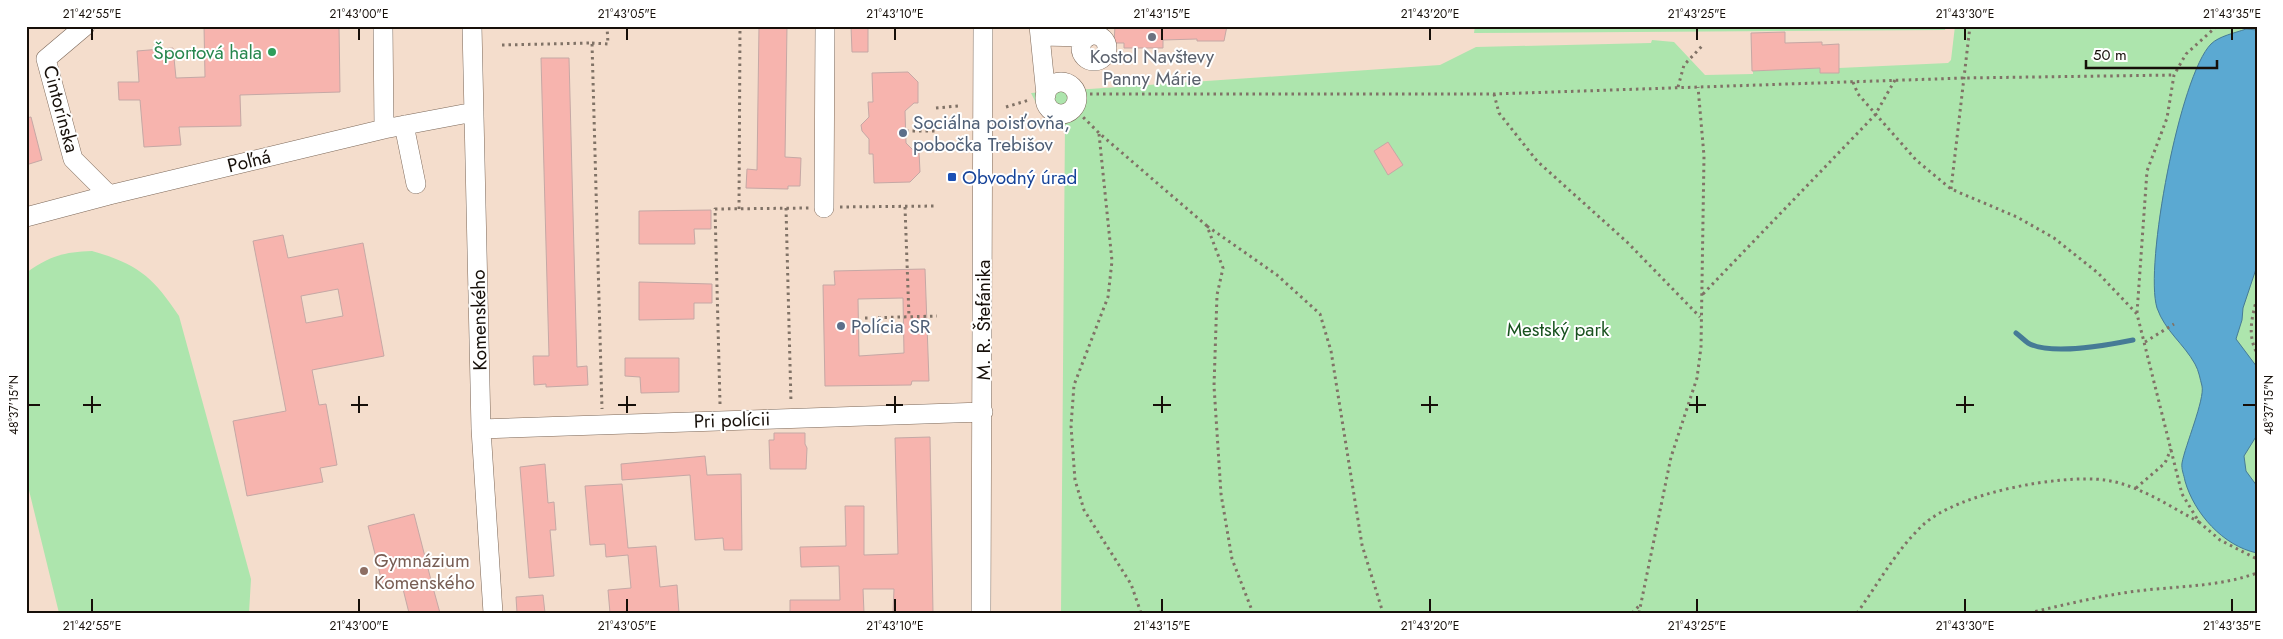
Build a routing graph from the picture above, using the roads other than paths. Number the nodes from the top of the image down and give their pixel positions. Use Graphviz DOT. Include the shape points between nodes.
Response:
graph roads {
  1 [pos="85,26"];
  2 [pos="383,26"];
  3 [pos="472,26"];
  4 [pos="825,26"];
  5 [pos="983,26"];
  6 [pos="1044,31"];
  7 [pos="1096,33"];
  8 [pos="1046,94"];
  9 [pos="1074,96"];
  10 [pos="474,112"];
  11 [pos="404,125"];
  12 [pos="384,129"];
  13 [pos="416,184"];
  14 [pos="109,195"];
  15 [pos="824,208"];
  16 [pos="26,217"];
  17 [pos="983,412"];
  18 [pos="481,429"];
  19 [pos="493,613"];
  20 [pos="981,613"];
  1 -- 14 [label="street, Cintorínska" via="46,58 73,159"];
  2 -- 12 [label="street"];
  3 -- 10 [label="street, Komenského"];
  4 -- 15 [label="street"];
  5 -- 17 [label="street, M. R. Štefánika"];
  6 -- 7 [label="street"];
  6 -- 8 [label="street"];
  7 -- 9 [label="street" via="1106,42 1106,51 1097,60 1089,59"];
  8 -- 9 [label="street" via="1052,85 1062,82"];
  8 -- 9 [label="street" via="1047,105 1055,113 1065,114"];
  10 -- 11 [label="street, Poľná"];
  10 -- 18 [label="street, Komenského"];
  11 -- 12 [label="street, Poľná"];
  11 -- 13 [label="street"];
  12 -- 14 [label="street, Poľná"];
  14 -- 16 [label="street, Poľná"];
  17 -- 18 [label="street, Pri polícii"];
  17 -- 20 [label="street, M. R. Štefánika"];
  18 -- 19 [label="street, Komenského"];
}
